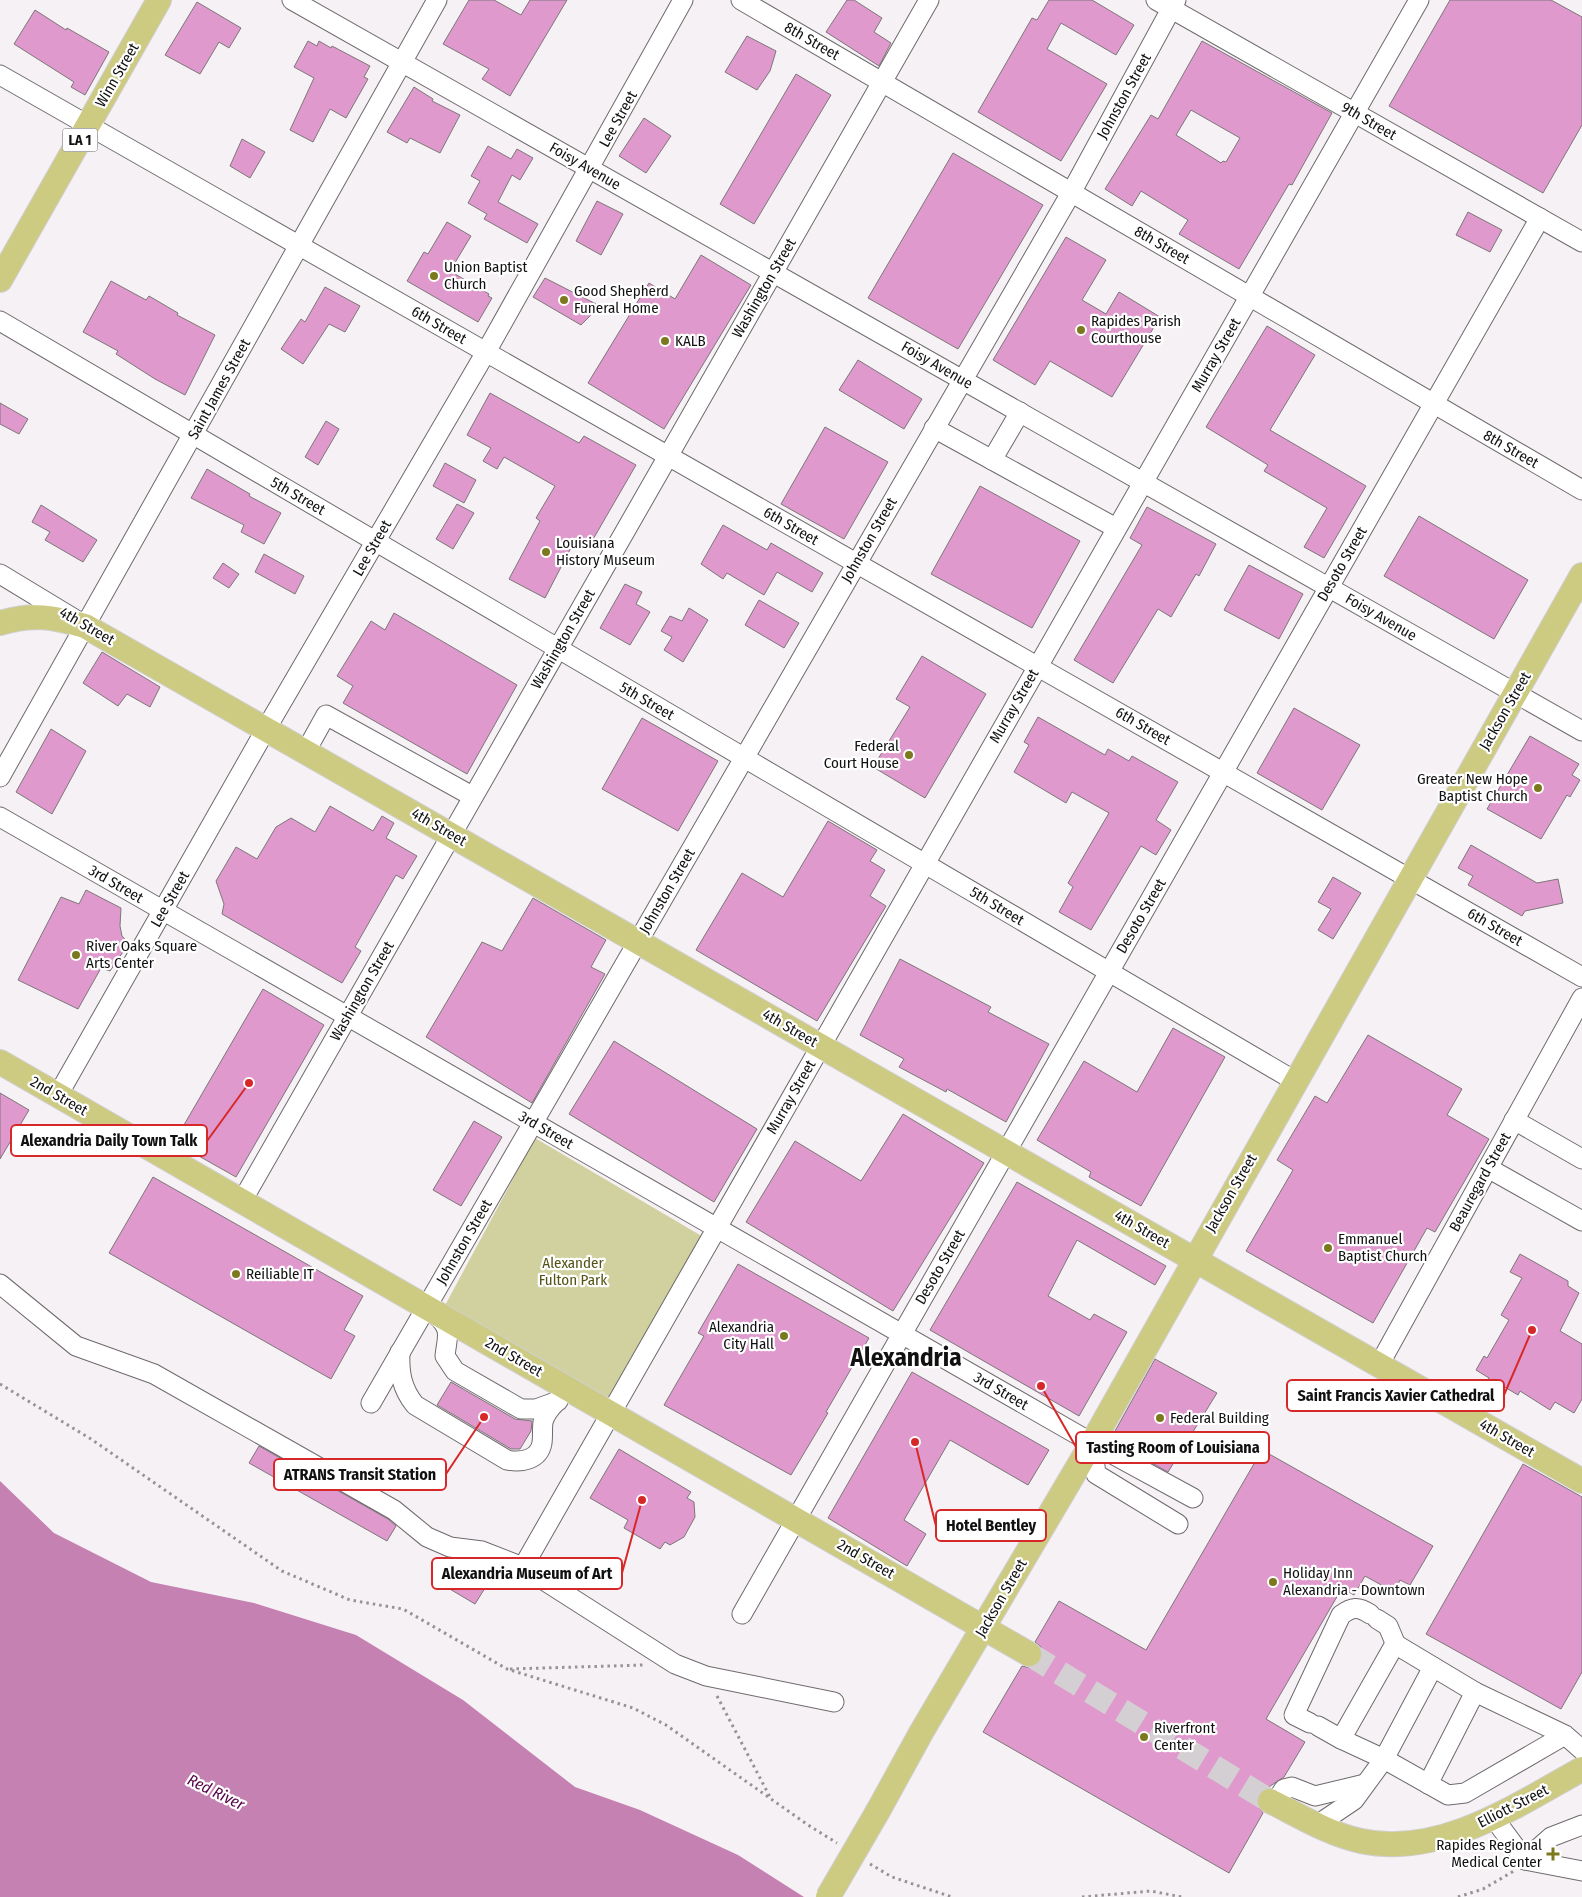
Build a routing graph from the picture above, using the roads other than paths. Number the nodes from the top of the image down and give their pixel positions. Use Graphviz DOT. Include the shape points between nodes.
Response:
graph roads {
  1 [pos="160,0"];
  2 [pos="292,0"];
  3 [pos="438,0"];
  4 [pos="683,0"];
  5 [pos="741,0"];
  6 [pos="929,0"];
  7 [pos="1419,0"];
  8 [pos="1168,3"];
  9 [pos="402,63"];
  10 [pos="0,75"];
  11 [pos="882,82"];
  12 [pos="1355,112"];
  13 [pos="88,125"];
  14 [pos="590,169"];
  15 [pos="1071,193"];
  16 [pos="1540,218"];
  17 [pos="1582,242"];
  18 [pos="299,246"];
  19 [pos="773,272"];
  20 [pos="0,280"];
  21 [pos="1249,296"];
  22 [pos="0,321"];
  23 [pos="486,352"];
  24 [pos="962,380"];
  25 [pos="1434,404"];
  26 [pos="1020,412"];
  27 [pos="934,428"];
  28 [pos="193,434"];
  29 [pos="668,456"];
  30 [pos="992,460"];
  31 [pos="1143,482"];
  32 [pos="1582,490"];
  33 [pos="1116,528"];
  34 [pos="376,542"];
  35 [pos="856,563"];
  36 [pos="0,574"];
  37 [pos="1582,575"];
  38 [pos="1329,588"];
  39 [pos="0,623"];
  40 [pos="86,626"];
  41 [pos="558,648"];
  42 [pos="1037,666"];
  43 [pos="1515,693"];
  44 [pos="266,729"];
  45 [pos="1582,731"];
  46 [pos="306,751"];
  47 [pos="744,757"];
  48 [pos="1223,772"];
  49 [pos="0,777"];
  50 [pos="472,796"];
  51 [pos="0,817"];
  52 [pos="451,835"];
  53 [pos="924,863"];
  54 [pos="1410,878"];
  55 [pos="163,911"];
  56 [pos="638,941"];
  57 [pos="1109,972"];
  58 [pos="1582,977"];
  59 [pos="1582,998"];
  60 [pos="347,1016"];
  61 [pos="820,1046"];
  62 [pos="0,1062"];
  63 [pos="1295,1081"];
  64 [pos="58,1095"];
  65 [pos="1514,1120"];
  66 [pos="533,1123"];
  67 [pos="1006,1152"];
  68 [pos="1582,1159"];
  69 [pos="1488,1168"];
  70 [pos="242,1200"];
  71 [pos="1582,1221"];
  72 [pos="716,1228"];
  73 [pos="1194,1259"];
  74 [pos="0,1284"];
  75 [pos="427,1307"];
  76 [pos="902,1334"];
  77 [pos="400,1352"];
  78 [pos="1379,1365"];
  79 [pos="579,1394"];
  80 [pos="556,1402"];
  81 [pos="371,1403"];
  82 [pos="610,1412"];
  83 [pos="1092,1443"];
  84 [pos="1582,1481"];
  85 [pos="1193,1498"];
  86 [pos="796,1519"];
  87 [pos="1178,1524"];
  88 [pos="523,1567"];
  89 [pos="742,1614"];
  90 [pos="984,1627"];
  91 [pos="1396,1644"];
  92 [pos="1028,1654"];
  93 [pos="1433,1666"];
  94 [pos="1476,1692"];
  95 [pos="834,1702"];
  96 [pos="1565,1735"];
  97 [pos="1340,1739"];
  98 [pos="1582,1750"];
  99 [pos="1384,1759"];
  100 [pos="1582,1769"];
  101 [pos="1365,1784"];
  102 [pos="1428,1784"];
  103 [pos="1273,1802"];
  104 [pos="1493,1817"];
  105 [pos="1317,1824"];
  106 [pos="1582,1825"];
  107 [pos="1525,1860"];
  108 [pos="1582,1871"];
  109 [pos="828,1897"];
  1 -- 13 [label="main road, Winn Street / LA 1"];
  2 -- 9 [label="street, Foisy Avenue"];
  3 -- 9 [label="street, Saint James Street"];
  4 -- 14 [label="street, Lee Street"];
  5 -- 11 [label="street, 8th Street"];
  6 -- 11 [label="street, Washington Street"];
  7 -- 12 [label="street, Murray Street"];
  8 -- 12 [label="street, 9th Street"];
  8 -- 15 [label="street, Johnston Street"];
  9 -- 14 [label="street, Foisy Avenue"];
  9 -- 18 [label="street, Saint James Street"];
  10 -- 13 [label="street, 6th Street"];
  11 -- 15 [label="street, 8th Street"];
  11 -- 19 [label="street, Washington Street"];
  12 -- 16 [label="street, 9th Street"];
  12 -- 21 [label="street, Murray Street"];
  13 -- 18 [label="street, 6th Street"];
  13 -- 20 [label="main road, Winn Street / LA 1"];
  14 -- 19 [label="street, Foisy Avenue"];
  14 -- 23 [label="street, Lee Street"];
  15 -- 21 [label="street, 8th Street"];
  15 -- 24 [label="street, Johnston Street"];
  16 -- 17 [label="street, 9th Street"];
  16 -- 25 [label="street, Desoto Street"];
  18 -- 23 [label="street, 6th Street"];
  18 -- 28 [label="street, Saint James Street"];
  19 -- 24 [label="street, Foisy Avenue"];
  19 -- 29 [label="street, Washington Street"];
  21 -- 25 [label="street, 8th Street"];
  21 -- 31 [label="street, Murray Street"];
  22 -- 28 [label="street, 5th Street"];
  23 -- 29 [label="street, 6th Street"];
  23 -- 34 [label="street, Lee Street"];
  24 -- 26 [label="street, Foisy Avenue"];
  24 -- 27 [label="street, Johnston Street"];
  25 -- 32 [label="street, 8th Street"];
  25 -- 38 [label="street, Desoto Street"];
  26 -- 30 [label="street"];
  26 -- 31 [label="street, Foisy Avenue"];
  27 -- 30 [label="street"];
  27 -- 35 [label="street, Johnston Street"];
  28 -- 34 [label="street, 5th Street"];
  28 -- 40 [label="street, Saint James Street"];
  29 -- 35 [label="street, 6th Street"];
  29 -- 41 [label="street, Washington Street"];
  30 -- 33 [label="street"];
  31 -- 33 [label="street, Murray Street"];
  31 -- 38 [label="street, Foisy Avenue"];
  33 -- 42 [label="street, Murray Street"];
  34 -- 41 [label="street, 5th Street"];
  34 -- 44 [label="street, Lee Street"];
  35 -- 42 [label="street, 6th Street"];
  35 -- 47 [label="street, Johnston Street"];
  36 -- 40 [label="street, 4th Street"];
  37 -- 43 [label="main road, Jackson Street"];
  38 -- 43 [label="street, Foisy Avenue"];
  38 -- 48 [label="street, Desoto Street"];
  39 -- 40 [label="main road" via="24,617 49,616"];
  40 -- 44 [label="main road, 4th Street"];
  40 -- 49 [label="street, Saint James Street"];
  41 -- 47 [label="street, 5th Street"];
  41 -- 50 [label="street, Washington Street"];
  42 -- 48 [label="street, 6th Street"];
  42 -- 53 [label="street, Murray Street"];
  43 -- 45 [label="street, Foisy Avenue"];
  43 -- 54 [label="main road, Jackson Street"];
  44 -- 46 [label="main road, 4th Street"];
  44 -- 55 [label="street, Lee Street"];
  46 -- 50 [label="street" via="326,715"];
  46 -- 52 [label="main road, 4th Street"];
  47 -- 53 [label="street, 5th Street"];
  47 -- 56 [label="street, Johnston Street"];
  48 -- 54 [label="street, 6th Street"];
  48 -- 57 [label="street, Desoto Street"];
  50 -- 52 [label="street, Washington Street"];
  51 -- 55 [label="street, 3rd Street"];
  52 -- 56 [label="main road, 4th Street"];
  52 -- 60 [label="street, Washington Street"];
  53 -- 57 [label="street, 5th Street"];
  53 -- 61 [label="street, Murray Street"];
  54 -- 58 [label="street, 6th Street"];
  54 -- 63 [label="main road, Jackson Street"];
  55 -- 60 [label="street, 3rd Street"];
  55 -- 64 [label="street, Lee Street"];
  56 -- 61 [label="main road, 4th Street"];
  56 -- 66 [label="street, Johnston Street"];
  57 -- 63 [label="street, 5th Street"];
  57 -- 67 [label="street, Desoto Street"];
  59 -- 65 [label="street, Beauregard Street"];
  60 -- 66 [label="street, 3rd Street"];
  60 -- 70 [label="street, Washington Street"];
  61 -- 67 [label="main road, 4th Street"];
  61 -- 72 [label="street, Murray Street"];
  62 -- 64 [label="main road, 2nd Street"];
  63 -- 73 [label="main road, Jackson Street"];
  64 -- 70 [label="main road, 2nd Street"];
  65 -- 68 [label="street"];
  65 -- 69 [label="street, Beauregard Street"];
  66 -- 72 [label="street, 3rd Street"];
  66 -- 75 [label="street, Johnston Street"];
  67 -- 73 [label="main road, 4th Street"];
  67 -- 76 [label="street, Desoto Street"];
  69 -- 71 [label="street"];
  69 -- 78 [label="street, Beauregard Street"];
  70 -- 75 [label="main road, 2nd Street"];
  72 -- 76 [label="street, 3rd Street"];
  72 -- 82 [label="street, Murray Street"];
  73 -- 78 [label="main road, 4th Street"];
  73 -- 83 [label="main road, Jackson Street"];
  74 -- 88 [label="street" via="76,1346 154,1374 394,1510 427,1538 450,1547 482,1552"];
  75 -- 77 [label="street, Johnston Street"];
  75 -- 79 [label="main road, 2nd Street"];
  75 -- 80 [label="street" via="444,1322 449,1334 445,1356 455,1370 521,1409 536,1409"];
  76 -- 83 [label="street, 3rd Street"];
  76 -- 86 [label="street, Desoto Street"];
  77 -- 80 [label="street" via="405,1393 414,1405 507,1460 528,1459 539,1450 543,1421"];
  77 -- 81 [label="street, Johnston Street"];
  78 -- 84 [label="main road, 4th Street"];
  79 -- 80 [label="street"];
  79 -- 82 [label="main road, 2nd Street"];
  82 -- 86 [label="main road, 2nd Street"];
  82 -- 88 [label="street, Murray Street"];
  83 -- 85 [label="street, 3rd Street"];
  83 -- 87 [label="street" via="1096,1474"];
  83 -- 90 [label="main road, Jackson Street"];
  86 -- 89 [label="street, Desoto Street"];
  86 -- 90 [label="main road, 2nd Street"];
  88 -- 95 [label="street" via="675,1664 706,1676"];
  90 -- 92 [label="main road, 2nd Street"];
  90 -- 109 [label="main road, Jackson Street, bridge"];
  91 -- 93 [label="street"];
  91 -- 97 [label="street"];
  91 -- 97 [label="street" via="1388,1626 1360,1608 1352,1608 1341,1616 1294,1716"];
  93 -- 94 [label="street"];
  93 -- 99 [label="street"];
  94 -- 96 [label="street"];
  94 -- 102 [label="street"];
  96 -- 98 [label="street"];
  96 -- 102 [label="street" via="1465,1793 1448,1795"];
  97 -- 99 [label="street"];
  99 -- 101 [label="street"];
  99 -- 102 [label="street"];
  100 -- 104 [label="main road, Elliott Street"];
  101 -- 103 [label="street" via="1315,1796 1292,1787 1284,1789"];
  101 -- 105 [label="street" via="1354,1800"];
  103 -- 105 [label="main road, Elliott Street"];
  104 -- 105 [label="main road, Elliott Street" via="1443,1836 1390,1844 1361,1841"];
  104 -- 107 [label="street"];
  106 -- 107 [label="street" via="1552,1836"];
  107 -- 108 [label="street"];
}
